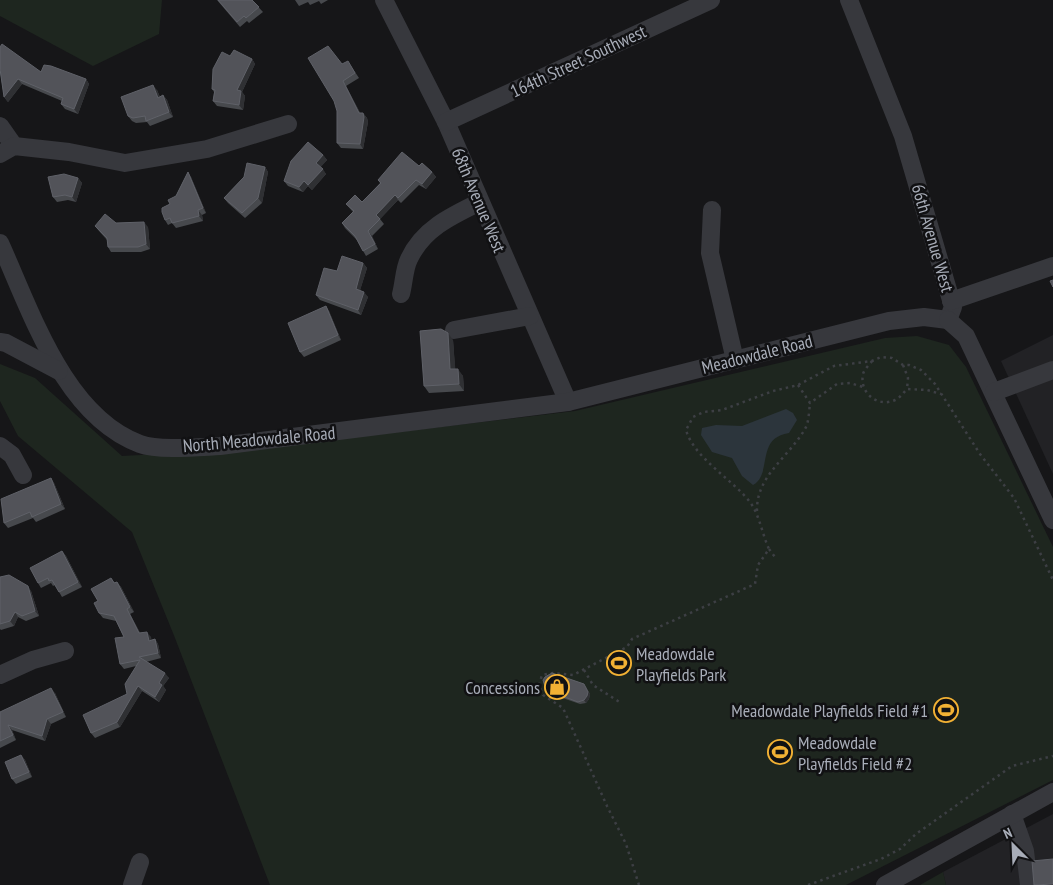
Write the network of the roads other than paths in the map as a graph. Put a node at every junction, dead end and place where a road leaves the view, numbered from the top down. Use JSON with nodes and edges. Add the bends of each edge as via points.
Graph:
{"nodes":[{"id":1,"x":384,"y":0,"type":"edge"},
{"id":2,"x":711,"y":0,"type":"edge"},
{"id":3,"x":849,"y":0,"type":"edge"},
{"id":4,"x":446,"y":122,"type":"junction"},
{"id":5,"x":288,"y":124,"type":"dead end"},
{"id":6,"x":0,"y":126,"type":"edge"},
{"id":7,"x":7,"y":150,"type":"edge"},
{"id":8,"x":480,"y":202,"type":"junction"},
{"id":9,"x":712,"y":210,"type":"dead end"},
{"id":10,"x":0,"y":243,"type":"edge"},
{"id":11,"x":1053,"y":266,"type":"edge"},
{"id":12,"x":402,"y":294,"type":"dead end"},
{"id":13,"x":951,"y":301,"type":"junction"},
{"id":14,"x":530,"y":316,"type":"junction"},
{"id":15,"x":948,"y":320,"type":"junction"},
{"id":16,"x":454,"y":330,"type":"dead end"},
{"id":17,"x":0,"y":342,"type":"edge"},
{"id":18,"x":735,"y":360,"type":"junction"},
{"id":19,"x":1053,"y":370,"type":"edge"},
{"id":20,"x":59,"y":371,"type":"junction"},
{"id":21,"x":994,"y":392,"type":"junction"},
{"id":22,"x":568,"y":402,"type":"junction"},
{"id":23,"x":0,"y":446,"type":"edge"},
{"id":24,"x":23,"y":475,"type":"dead end"},
{"id":25,"x":1053,"y":520,"type":"edge"},
{"id":26,"x":65,"y":651,"type":"dead end"},
{"id":27,"x":0,"y":675,"type":"edge"},
{"id":28,"x":1053,"y":792,"type":"edge"},
{"id":29,"x":1012,"y":814,"type":"junction"},
{"id":30,"x":140,"y":862,"type":"dead end"},
{"id":31,"x":132,"y":885,"type":"edge"},
{"id":32,"x":885,"y":885,"type":"edge"},
{"id":33,"x":1029,"y":885,"type":"edge"}],
"edges":[{"from":1,"to":4,"type":"street","name":"68th Avenue West"},
{"from":2,"to":4,"type":"street","name":"164th Street Southwest"},
{"from":3,"to":13,"type":"street","name":"66th Avenue West","via":[[903,136]]},
{"from":4,"to":8,"type":"street","name":"68th Avenue West"},
{"from":5,"to":7,"type":"street","via":[[207,149],[126,163],[69,152]]},
{"from":6,"to":7,"type":"street"},
{"from":8,"to":12,"type":"street","via":[[442,220],[423,237],[408,260]]},
{"from":8,"to":14,"type":"street","name":"68th Avenue West"},
{"from":9,"to":18,"type":"street","via":[[710,253]]},
{"from":10,"to":20,"type":"street","name":"North Meadowdale Road"},
{"from":11,"to":13,"type":"street"},
{"from":13,"to":15,"type":"street","name":"66th Avenue West","via":[[953,308]]},
{"from":14,"to":16,"type":"street"},
{"from":14,"to":22,"type":"street","name":"68th Avenue West"},
{"from":15,"to":18,"type":"street","name":"Meadowdale Road","via":[[924,317],[889,321]]},
{"from":15,"to":21,"type":"street","via":[[966,336]]},
{"from":17,"to":20,"type":"street","via":[[6,342]]},
{"from":18,"to":22,"type":"street","name":"Meadowdale Road"},
{"from":19,"to":21,"type":"street"},
{"from":20,"to":22,"type":"street","name":"North Meadowdale Road","via":[[88,410],[110,430],[141,445],[180,448],[220,446]]},
{"from":21,"to":25,"type":"street"},
{"from":23,"to":24,"type":"street","via":[[12,455]]},
{"from":26,"to":27,"type":"street","via":[[33,660]]},
{"from":28,"to":29,"type":"street"},
{"from":29,"to":32,"type":"street"},
{"from":29,"to":33,"type":"street","via":[[1025,851]]},
{"from":30,"to":31,"type":"street"}]}
